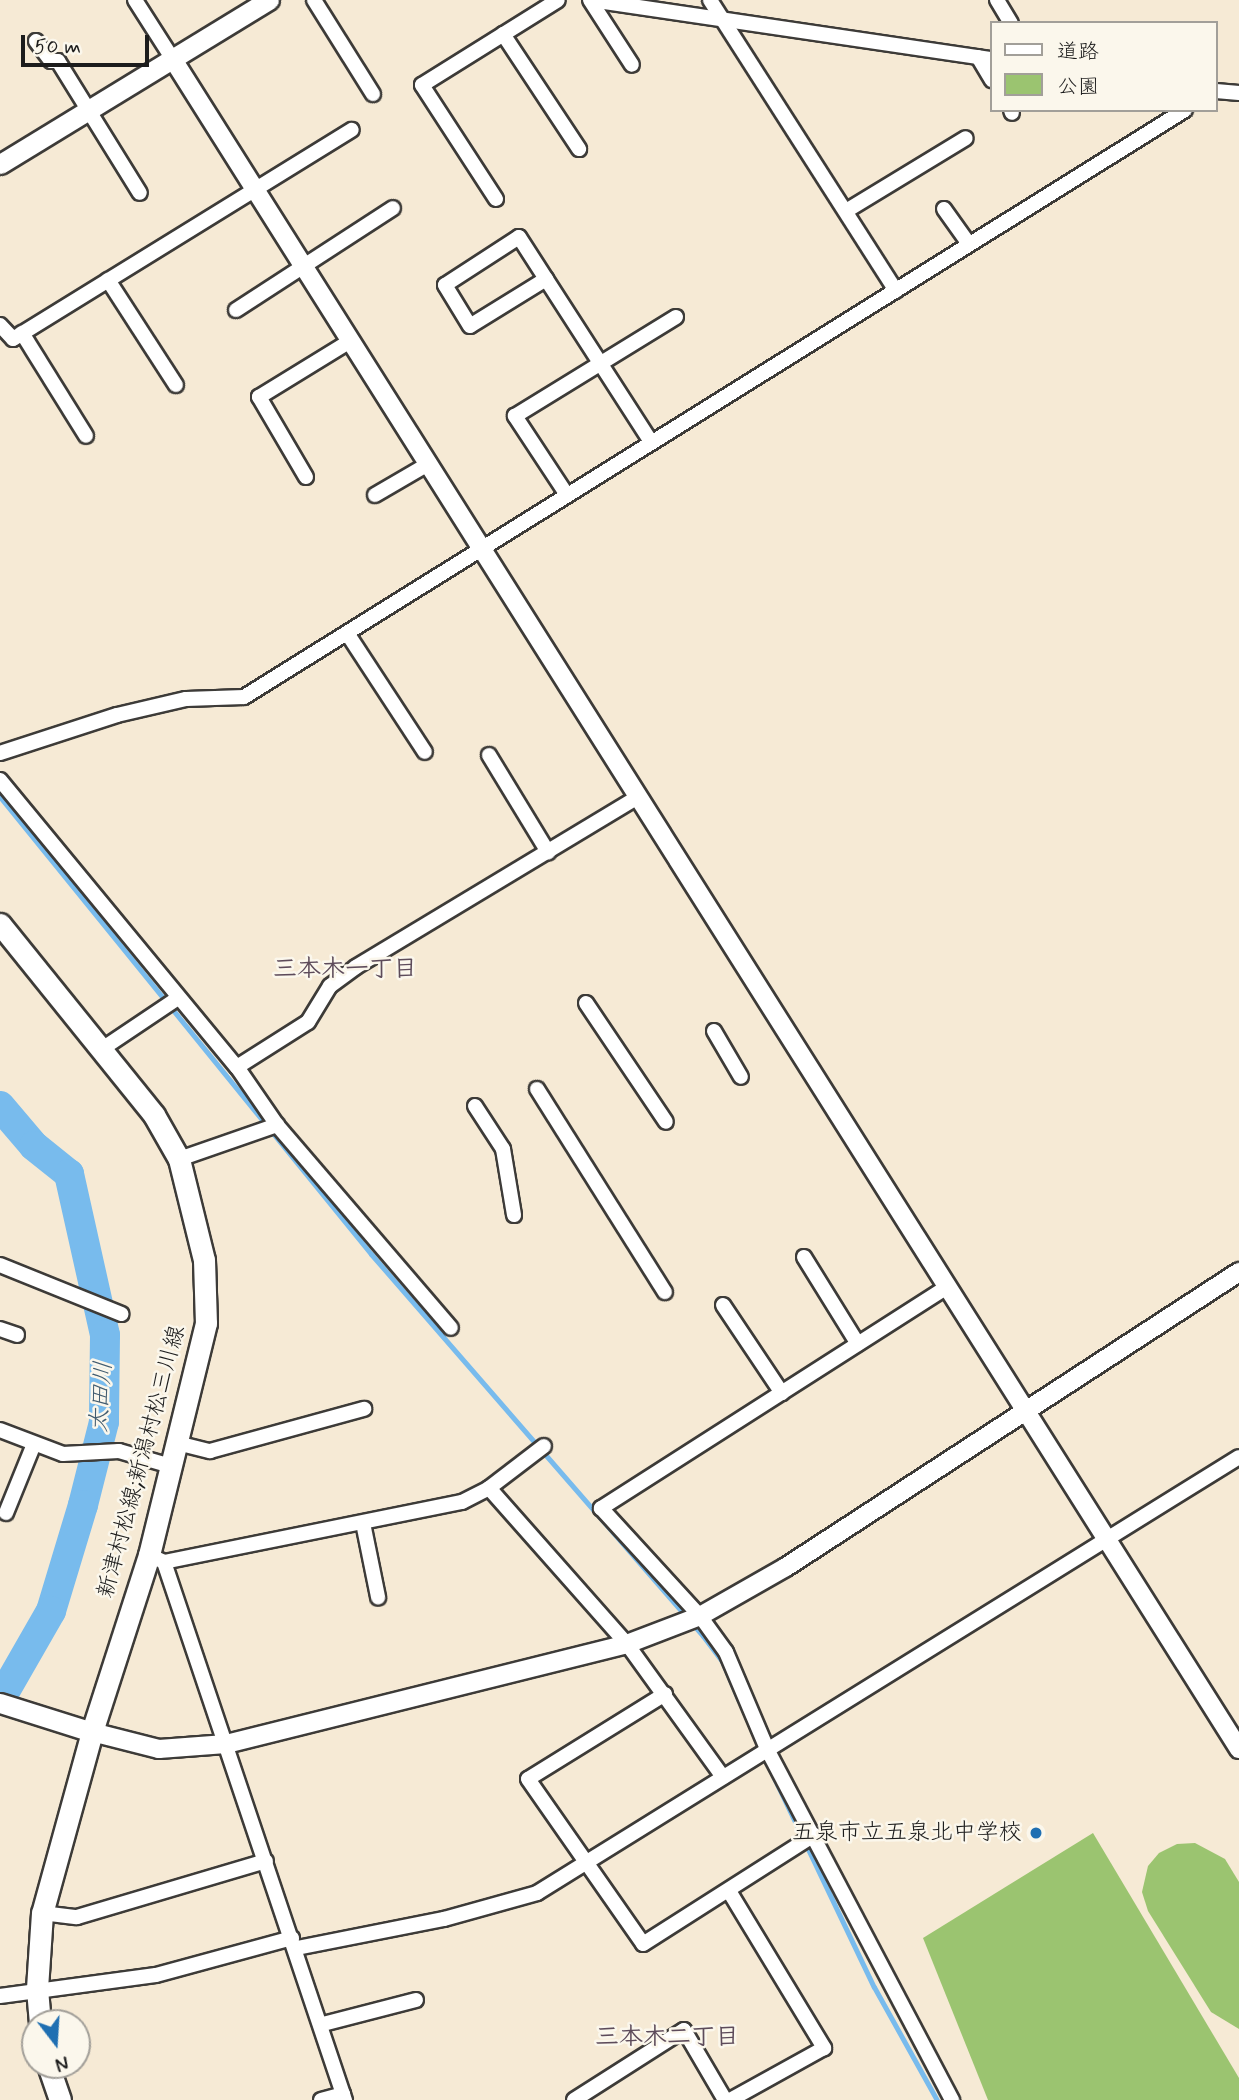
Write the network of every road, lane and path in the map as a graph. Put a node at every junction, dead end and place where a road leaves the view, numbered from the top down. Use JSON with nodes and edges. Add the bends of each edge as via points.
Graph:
{"nodes":[{"id":1,"x":135,"y":0,"type":"edge"},
{"id":2,"x":314,"y":0,"type":"edge"},
{"id":3,"x":558,"y":0,"type":"edge"},
{"id":4,"x":591,"y":0,"type":"edge"},
{"id":5,"x":710,"y":0,"type":"edge"},
{"id":6,"x":997,"y":0,"type":"edge"},
{"id":7,"x":259,"y":2,"type":"edge"},
{"id":8,"x":722,"y":19,"type":"junction"},
{"id":9,"x":1010,"y":21,"type":"edge"},
{"id":10,"x":503,"y":34,"type":"junction"},
{"id":11,"x":36,"y":41,"type":"dead end"},
{"id":12,"x":985,"y":58,"type":"edge"},
{"id":13,"x":174,"y":61,"type":"junction"},
{"id":14,"x":632,"y":65,"type":"dead end"},
{"id":15,"x":1218,"y":90,"type":"edge"},
{"id":16,"x":1239,"y":93,"type":"edge"},
{"id":17,"x":373,"y":94,"type":"dead end"},
{"id":18,"x":88,"y":111,"type":"junction"},
{"id":19,"x":1182,"y":112,"type":"edge"},
{"id":20,"x":352,"y":130,"type":"dead end"},
{"id":21,"x":965,"y":138,"type":"dead end"},
{"id":22,"x":579,"y":149,"type":"dead end"},
{"id":23,"x":0,"y":164,"type":"edge"},
{"id":24,"x":254,"y":189,"type":"junction"},
{"id":25,"x":140,"y":193,"type":"dead end"},
{"id":26,"x":496,"y":199,"type":"dead end"},
{"id":27,"x":393,"y":208,"type":"dead end"},
{"id":28,"x":944,"y":209,"type":"dead end"},
{"id":29,"x":846,"y":211,"type":"junction"},
{"id":30,"x":969,"y":244,"type":"junction"},
{"id":31,"x":303,"y":265,"type":"junction"},
{"id":32,"x":546,"y":279,"type":"junction"},
{"id":33,"x":108,"y":280,"type":"junction"},
{"id":34,"x":896,"y":291,"type":"junction"},
{"id":35,"x":236,"y":310,"type":"dead end"},
{"id":36,"x":676,"y":317,"type":"dead end"},
{"id":37,"x":0,"y":325,"type":"edge"},
{"id":38,"x":22,"y":333,"type":"junction"},
{"id":39,"x":350,"y":341,"type":"junction"},
{"id":40,"x":600,"y":364,"type":"junction"},
{"id":41,"x":176,"y":385,"type":"dead end"},
{"id":42,"x":86,"y":436,"type":"dead end"},
{"id":43,"x":651,"y":442,"type":"junction"},
{"id":44,"x":428,"y":464,"type":"junction"},
{"id":45,"x":306,"y":477,"type":"dead end"},
{"id":46,"x":375,"y":495,"type":"dead end"},
{"id":47,"x":567,"y":495,"type":"junction"},
{"id":48,"x":481,"y":548,"type":"junction"},
{"id":49,"x":347,"y":633,"type":"junction"},
{"id":50,"x":425,"y":752,"type":"dead end"},
{"id":51,"x":0,"y":753,"type":"edge"},
{"id":52,"x":489,"y":755,"type":"dead end"},
{"id":53,"x":0,"y":780,"type":"edge"},
{"id":54,"x":638,"y":797,"type":"junction"},
{"id":55,"x":548,"y":852,"type":"junction"},
{"id":56,"x":0,"y":924,"type":"edge"},
{"id":57,"x":178,"y":998,"type":"junction"},
{"id":58,"x":586,"y":1003,"type":"dead end"},
{"id":59,"x":714,"y":1031,"type":"dead end"},
{"id":60,"x":102,"y":1049,"type":"junction"},
{"id":61,"x":237,"y":1067,"type":"junction"},
{"id":62,"x":741,"y":1077,"type":"dead end"},
{"id":63,"x":537,"y":1089,"type":"dead end"},
{"id":64,"x":475,"y":1106,"type":"dead end"},
{"id":65,"x":666,"y":1122,"type":"dead end"},
{"id":66,"x":277,"y":1125,"type":"junction"},
{"id":67,"x":178,"y":1159,"type":"junction"},
{"id":68,"x":514,"y":1215,"type":"dead end"},
{"id":69,"x":804,"y":1257,"type":"dead end"},
{"id":70,"x":0,"y":1265,"type":"edge"},
{"id":71,"x":1239,"y":1272,"type":"edge"},
{"id":72,"x":947,"y":1287,"type":"junction"},
{"id":73,"x":665,"y":1292,"type":"dead end"},
{"id":74,"x":723,"y":1305,"type":"dead end"},
{"id":75,"x":121,"y":1314,"type":"dead end"},
{"id":76,"x":451,"y":1328,"type":"dead end"},
{"id":77,"x":0,"y":1329,"type":"edge"},
{"id":78,"x":17,"y":1335,"type":"dead end"},
{"id":79,"x":858,"y":1344,"type":"junction"},
{"id":80,"x":782,"y":1393,"type":"junction"},
{"id":81,"x":364,"y":1409,"type":"dead end"},
{"id":82,"x":1025,"y":1410,"type":"junction"},
{"id":83,"x":0,"y":1430,"type":"edge"},
{"id":84,"x":177,"y":1443,"type":"junction"},
{"id":85,"x":34,"y":1444,"type":"junction"},
{"id":86,"x":544,"y":1446,"type":"dead end"},
{"id":87,"x":1239,"y":1457,"type":"edge"},
{"id":88,"x":171,"y":1466,"type":"junction"},
{"id":89,"x":489,"y":1488,"type":"junction"},
{"id":90,"x":6,"y":1513,"type":"dead end"},
{"id":91,"x":363,"y":1523,"type":"junction"},
{"id":92,"x":1108,"y":1538,"type":"junction"},
{"id":93,"x":157,"y":1559,"type":"junction"},
{"id":94,"x":378,"y":1597,"type":"dead end"},
{"id":95,"x":700,"y":1616,"type":"junction"},
{"id":96,"x":627,"y":1644,"type":"junction"},
{"id":97,"x":665,"y":1694,"type":"junction"},
{"id":98,"x":0,"y":1703,"type":"edge"},
{"id":99,"x":92,"y":1732,"type":"junction"},
{"id":100,"x":226,"y":1744,"type":"junction"},
{"id":101,"x":1239,"y":1749,"type":"edge"},
{"id":102,"x":768,"y":1751,"type":"junction"},
{"id":103,"x":723,"y":1777,"type":"junction"},
{"id":104,"x":814,"y":1835,"type":"junction"},
{"id":105,"x":266,"y":1861,"type":"junction"},
{"id":106,"x":588,"y":1863,"type":"junction"},
{"id":107,"x":729,"y":1891,"type":"junction"},
{"id":108,"x":41,"y":1913,"type":"junction"},
{"id":109,"x":295,"y":1943,"type":"junction"},
{"id":110,"x":37,"y":1989,"type":"junction"},
{"id":111,"x":0,"y":1996,"type":"edge"},
{"id":112,"x":416,"y":2000,"type":"dead end"},
{"id":113,"x":39,"y":2009,"type":"edge"},
{"id":114,"x":323,"y":2024,"type":"junction"},
{"id":115,"x":53,"y":2079,"type":"edge"},
{"id":116,"x":344,"y":2097,"type":"edge"},
{"id":117,"x":60,"y":2100,"type":"edge"},
{"id":118,"x":321,"y":2100,"type":"edge"},
{"id":119,"x":574,"y":2100,"type":"edge"},
{"id":120,"x":727,"y":2100,"type":"edge"},
{"id":121,"x":951,"y":2100,"type":"edge"}],
"edges":[{"from":1,"to":13,"type":"street"},
{"from":2,"to":17,"type":"street"},
{"from":3,"to":10,"type":"street"},
{"from":4,"to":8,"type":"street"},
{"from":4,"to":14,"type":"street"},
{"from":5,"to":8,"type":"street"},
{"from":6,"to":9,"type":"street"},
{"from":7,"to":13,"type":"main road"},
{"from":8,"to":12,"type":"street"},
{"from":8,"to":29,"type":"street"},
{"from":10,"to":22,"type":"street"},
{"from":10,"to":26,"type":"street","via":[[422,85]]},
{"from":11,"to":18,"type":"street","via":[[51,61],[58,61]]},
{"from":13,"to":18,"type":"main road"},
{"from":13,"to":24,"type":"street"},
{"from":15,"to":16,"type":"street"},
{"from":18,"to":23,"type":"main road"},
{"from":18,"to":25,"type":"street"},
{"from":19,"to":30,"type":"street"},
{"from":20,"to":24,"type":"street"},
{"from":21,"to":29,"type":"street"},
{"from":24,"to":31,"type":"street"},
{"from":24,"to":33,"type":"street"},
{"from":27,"to":31,"type":"street"},
{"from":28,"to":30,"type":"street"},
{"from":29,"to":34,"type":"street"},
{"from":30,"to":34,"type":"street"},
{"from":31,"to":35,"type":"street"},
{"from":31,"to":39,"type":"street"},
{"from":32,"to":32,"type":"street","via":[[519,237],[445,285],[470,326]]},
{"from":32,"to":40,"type":"street"},
{"from":33,"to":38,"type":"street"},
{"from":33,"to":41,"type":"street"},
{"from":34,"to":43,"type":"street"},
{"from":36,"to":40,"type":"street"},
{"from":37,"to":38,"type":"street","via":[[13,339]]},
{"from":38,"to":42,"type":"street"},
{"from":39,"to":44,"type":"street"},
{"from":39,"to":45,"type":"street","via":[[259,397]]},
{"from":40,"to":43,"type":"street"},
{"from":40,"to":47,"type":"street","via":[[515,416]]},
{"from":43,"to":47,"type":"street"},
{"from":44,"to":46,"type":"street"},
{"from":44,"to":48,"type":"street"},
{"from":47,"to":48,"type":"street"},
{"from":48,"to":49,"type":"street"},
{"from":48,"to":54,"type":"street"},
{"from":49,"to":50,"type":"street"},
{"from":49,"to":51,"type":"street","via":[[244,697],[186,699],[117,715]]},
{"from":52,"to":55,"type":"street"},
{"from":53,"to":57,"type":"street"},
{"from":54,"to":55,"type":"street"},
{"from":54,"to":72,"type":"street"},
{"from":55,"to":61,"type":"street","via":[[330,986],[308,1023]]},
{"from":56,"to":60,"type":"main road","name":"新津村松線;新潟村松三川線"},
{"from":57,"to":60,"type":"street"},
{"from":57,"to":61,"type":"street"},
{"from":58,"to":65,"type":"street"},
{"from":59,"to":62,"type":"street"},
{"from":60,"to":67,"type":"main road","name":"新津村松線;新潟村松三川線","via":[[155,1115]]},
{"from":61,"to":66,"type":"street"},
{"from":63,"to":73,"type":"street"},
{"from":64,"to":68,"type":"street","via":[[503,1149]]},
{"from":66,"to":67,"type":"street"},
{"from":66,"to":76,"type":"street"},
{"from":67,"to":84,"type":"main road","name":"新津村松線;新潟村松三川線","via":[[204,1260],[206,1324]]},
{"from":69,"to":79,"type":"street"},
{"from":70,"to":75,"type":"street"},
{"from":71,"to":82,"type":"street"},
{"from":72,"to":79,"type":"street"},
{"from":72,"to":82,"type":"street"},
{"from":74,"to":80,"type":"street"},
{"from":77,"to":78,"type":"street"},
{"from":79,"to":80,"type":"street"},
{"from":80,"to":95,"type":"street","via":[[601,1508]]},
{"from":81,"to":84,"type":"street","via":[[210,1451]]},
{"from":82,"to":92,"type":"street"},
{"from":82,"to":95,"type":"street","via":[[786,1567]]},
{"from":83,"to":85,"type":"street"},
{"from":84,"to":88,"type":"main road","name":"新津村松線;新潟村松三川線"},
{"from":85,"to":88,"type":"street","via":[[63,1454],[119,1451]]},
{"from":85,"to":90,"type":"street"},
{"from":86,"to":89,"type":"street"},
{"from":87,"to":92,"type":"street"},
{"from":88,"to":93,"type":"main road","name":"新津村松線;新潟村松三川線"},
{"from":89,"to":91,"type":"street","via":[[462,1502]]},
{"from":89,"to":96,"type":"street"},
{"from":91,"to":93,"type":"street"},
{"from":91,"to":94,"type":"street"},
{"from":92,"to":101,"type":"street"},
{"from":92,"to":102,"type":"street"},
{"from":93,"to":99,"type":"main road","name":"新津村松線;新潟村松三川線"},
{"from":93,"to":100,"type":"street"},
{"from":95,"to":96,"type":"street"},
{"from":95,"to":102,"type":"street","via":[[726,1652]]},
{"from":96,"to":97,"type":"street"},
{"from":96,"to":100,"type":"street"},
{"from":97,"to":103,"type":"street"},
{"from":97,"to":106,"type":"street","via":[[528,1779]]},
{"from":98,"to":99,"type":"main road"},
{"from":99,"to":100,"type":"street","via":[[159,1749]]},
{"from":99,"to":108,"type":"main road","name":"新津村松線;新潟村松三川線"},
{"from":100,"to":105,"type":"street"},
{"from":102,"to":103,"type":"street"},
{"from":102,"to":104,"type":"street"},
{"from":103,"to":106,"type":"street"},
{"from":104,"to":107,"type":"street"},
{"from":104,"to":121,"type":"street"},
{"from":105,"to":108,"type":"street","via":[[77,1917]]},
{"from":105,"to":109,"type":"street"},
{"from":106,"to":107,"type":"street","via":[[643,1944]]},
{"from":106,"to":109,"type":"street","via":[[537,1893],[444,1919]]},
{"from":107,"to":120,"type":"street","via":[[824,2048]]},
{"from":108,"to":110,"type":"main road","name":"新津村松線;新潟村松三川線"},
{"from":109,"to":110,"type":"street","via":[[156,1975]]},
{"from":109,"to":114,"type":"street"},
{"from":110,"to":111,"type":"street"},
{"from":110,"to":113,"type":"main road","name":"新津村松線;新潟村松三川線"},
{"from":112,"to":114,"type":"street"},
{"from":114,"to":116,"type":"street"},
{"from":115,"to":117,"type":"main road"},
{"from":116,"to":118,"type":"street"},
{"from":119,"to":120,"type":"street","via":[[684,2030]]}]}
